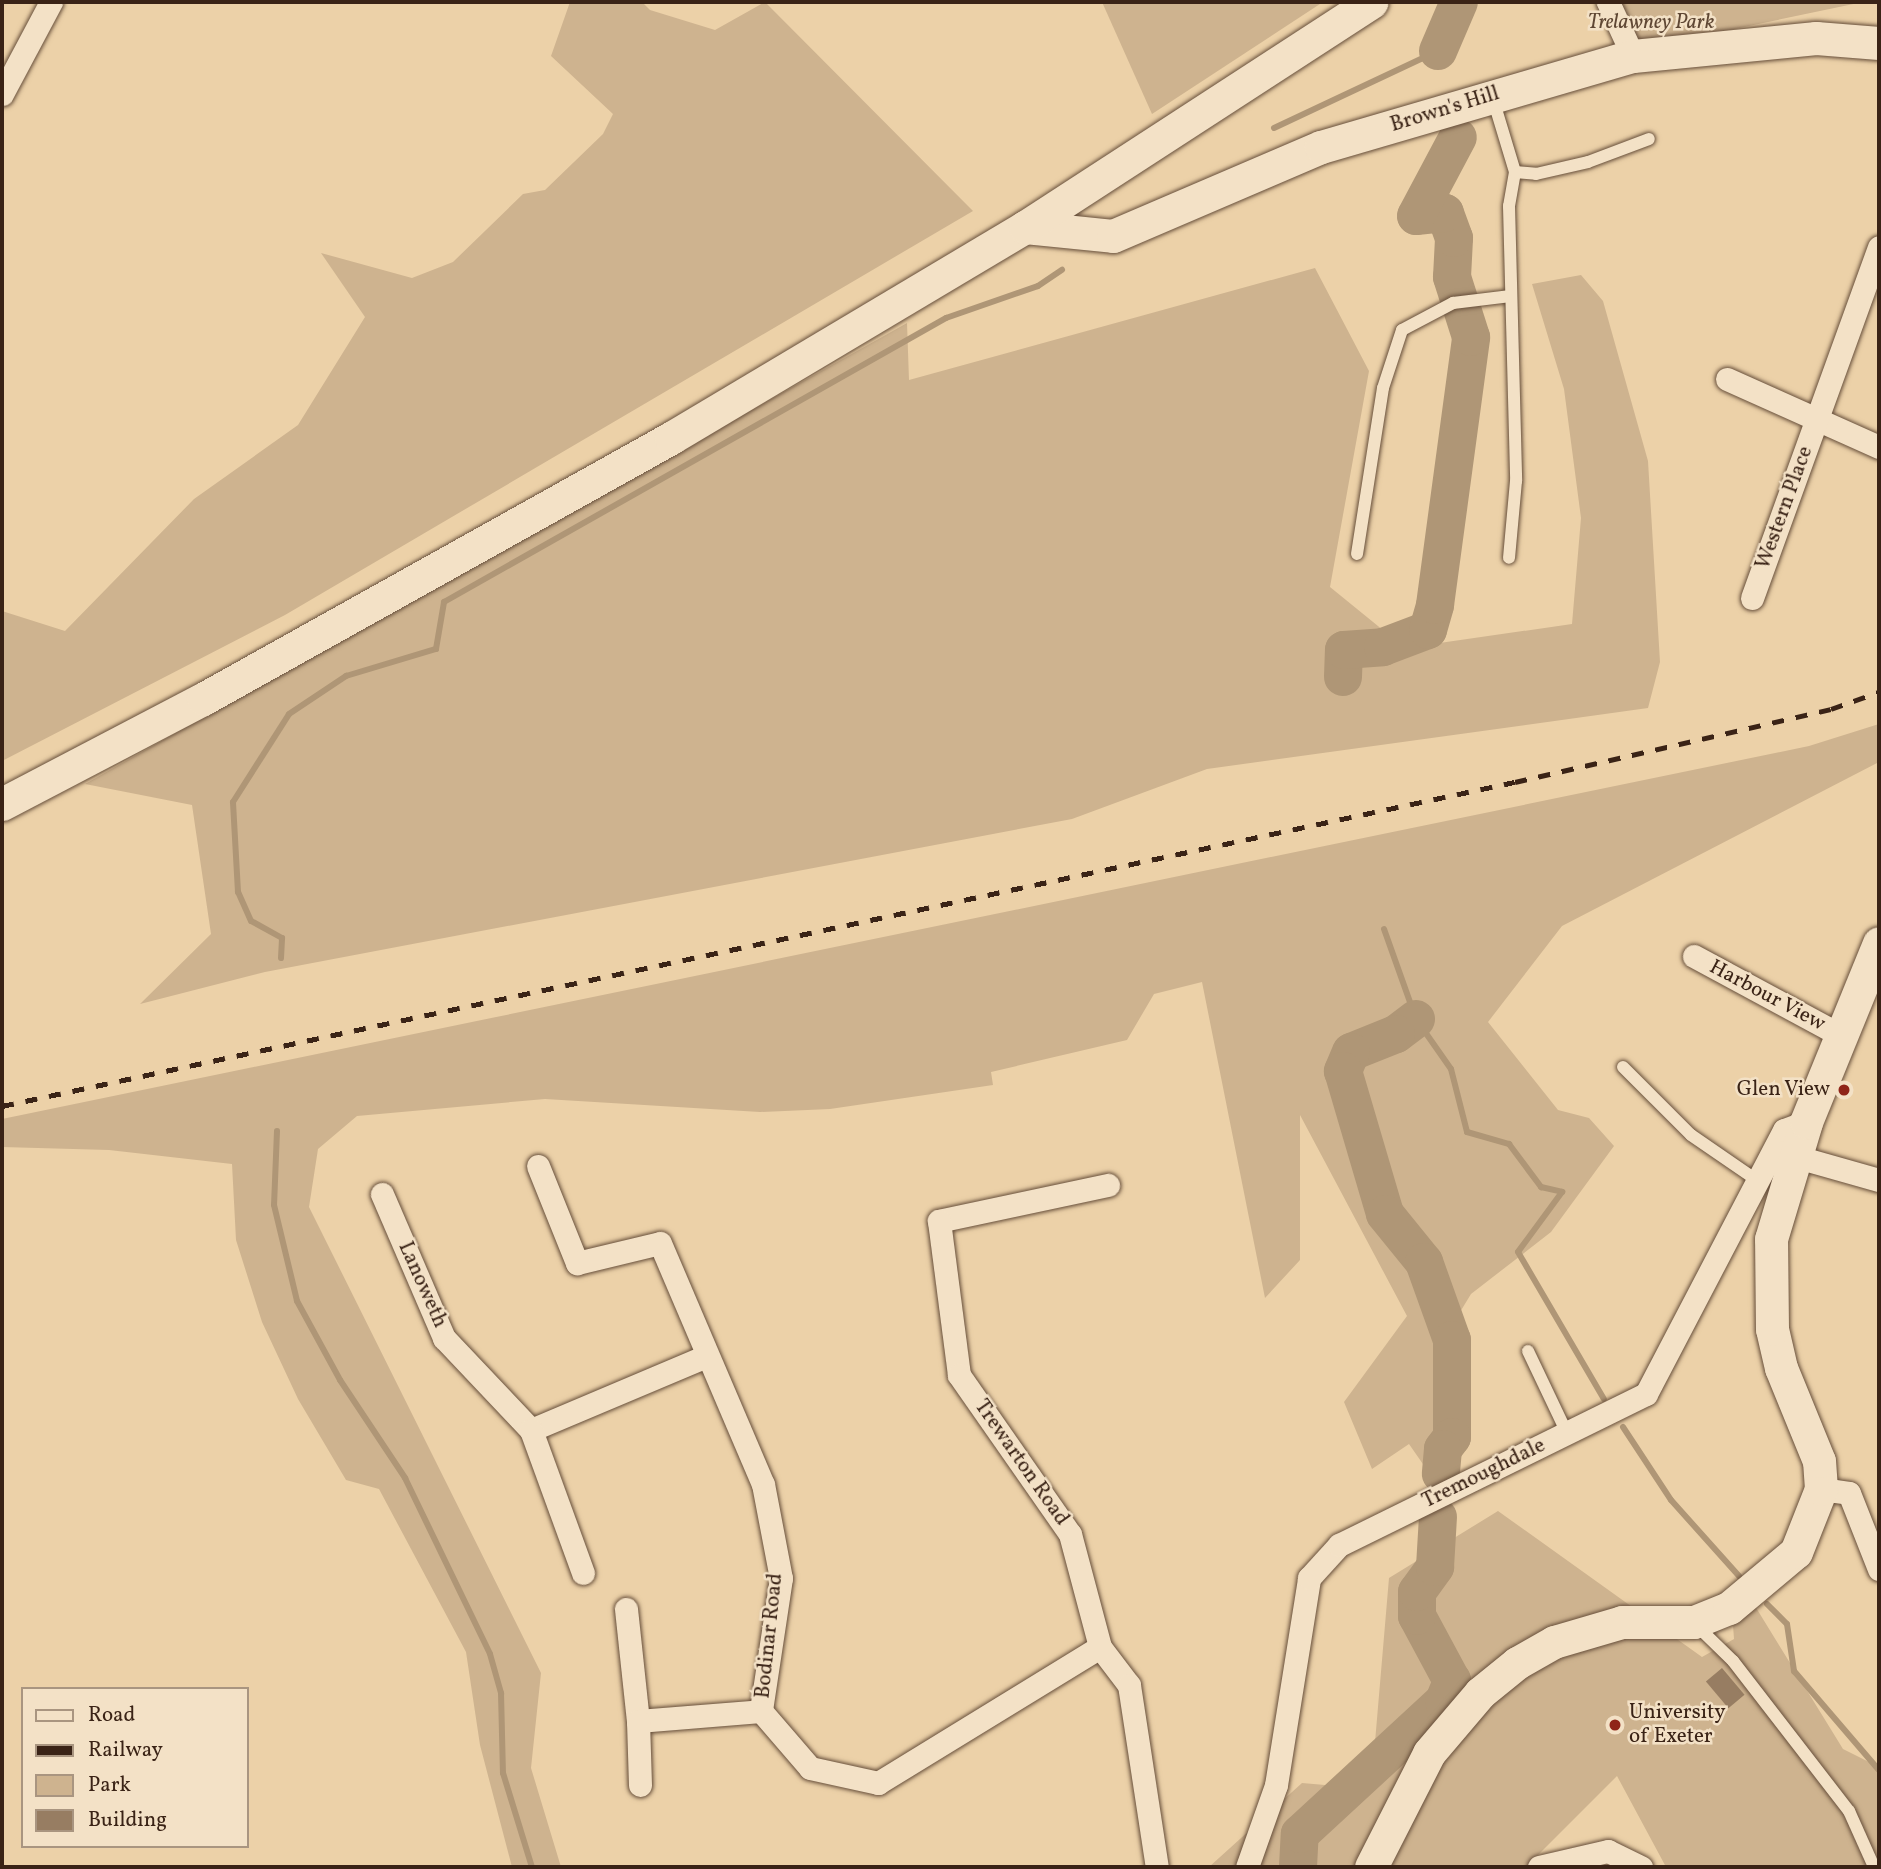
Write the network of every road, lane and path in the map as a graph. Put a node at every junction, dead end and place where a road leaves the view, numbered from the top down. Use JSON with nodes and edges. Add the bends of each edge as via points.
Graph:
{"nodes":[{"id":1,"x":51,"y":2,"type":"edge"},
{"id":2,"x":1371,"y":2,"type":"edge"},
{"id":3,"x":1608,"y":2,"type":"edge"},
{"id":4,"x":1879,"y":44,"type":"edge"},
{"id":5,"x":1633,"y":56,"type":"junction"},
{"id":6,"x":2,"y":94,"type":"edge"},
{"id":7,"x":1492,"y":95,"type":"junction"},
{"id":8,"x":1648,"y":139,"type":"dead end"},
{"id":9,"x":1515,"y":172,"type":"junction"},
{"id":10,"x":1025,"y":228,"type":"junction"},
{"id":11,"x":1879,"y":247,"type":"edge"},
{"id":12,"x":1511,"y":296,"type":"junction"},
{"id":13,"x":1727,"y":379,"type":"dead end"},
{"id":14,"x":1817,"y":418,"type":"junction"},
{"id":15,"x":1879,"y":447,"type":"edge"},
{"id":16,"x":1357,"y":554,"type":"dead end"},
{"id":17,"x":1509,"y":558,"type":"dead end"},
{"id":18,"x":1752,"y":598,"type":"dead end"},
{"id":19,"x":2,"y":804,"type":"edge"},
{"id":20,"x":1879,"y":943,"type":"edge"},
{"id":21,"x":1694,"y":956,"type":"dead end"},
{"id":22,"x":1840,"y":1035,"type":"junction"},
{"id":23,"x":1623,"y":1067,"type":"dead end"},
{"id":24,"x":1806,"y":1122,"type":"junction"},
{"id":25,"x":1794,"y":1156,"type":"junction"},
{"id":26,"x":538,"y":1166,"type":"dead end"},
{"id":27,"x":1879,"y":1180,"type":"edge"},
{"id":28,"x":1758,"y":1181,"type":"junction"},
{"id":29,"x":1108,"y":1185,"type":"dead end"},
{"id":30,"x":382,"y":1194,"type":"dead end"},
{"id":31,"x":1528,"y":1351,"type":"dead end"},
{"id":32,"x":706,"y":1356,"type":"junction"},
{"id":33,"x":531,"y":1430,"type":"junction"},
{"id":34,"x":1567,"y":1433,"type":"junction"},
{"id":35,"x":1821,"y":1489,"type":"junction"},
{"id":36,"x":1879,"y":1569,"type":"edge"},
{"id":37,"x":583,"y":1573,"type":"dead end"},
{"id":38,"x":626,"y":1609,"type":"dead end"},
{"id":39,"x":1694,"y":1622,"type":"junction"},
{"id":40,"x":1100,"y":1647,"type":"junction"},
{"id":41,"x":761,"y":1712,"type":"junction"},
{"id":42,"x":638,"y":1721,"type":"junction"},
{"id":43,"x":640,"y":1785,"type":"dead end"},
{"id":44,"x":1157,"y":1867,"type":"edge"},
{"id":45,"x":1247,"y":1867,"type":"edge"},
{"id":46,"x":1371,"y":1867,"type":"edge"},
{"id":47,"x":1539,"y":1867,"type":"edge"},
{"id":48,"x":1641,"y":1867,"type":"edge"},
{"id":49,"x":1874,"y":1867,"type":"edge"}],
"edges":[{"from":1,"to":6,"type":"street"},
{"from":2,"to":10,"type":"street"},
{"from":3,"to":5,"type":"street"},
{"from":4,"to":5,"type":"street","name":"Brown's Hill","via":[[1816,38]]},
{"from":5,"to":7,"type":"street","name":"Brown's Hill"},
{"from":7,"to":9,"type":"lane"},
{"from":7,"to":10,"type":"street","name":"Brown's Hill","via":[[1321,147],[1113,236]]},
{"from":8,"to":9,"type":"lane","via":[[1588,162],[1536,174]]},
{"from":9,"to":12,"type":"lane","via":[[1509,206]]},
{"from":10,"to":19,"type":"street","via":[[671,438],[203,699]]},
{"from":11,"to":14,"type":"street","name":"Western Place"},
{"from":12,"to":16,"type":"lane","via":[[1453,303],[1402,330],[1390,357]]},
{"from":12,"to":17,"type":"lane","via":[[1516,481]]},
{"from":13,"to":14,"type":"street","name":"Western Place"},
{"from":14,"to":15,"type":"street","name":"Western Place"},
{"from":14,"to":18,"type":"street","name":"Western Place"},
{"from":20,"to":22,"type":"street"},
{"from":21,"to":22,"type":"street","name":"Harbour View"},
{"from":22,"to":24,"type":"street"},
{"from":23,"to":28,"type":"lane","via":[[1691,1135]]},
{"from":24,"to":25,"type":"street"},
{"from":24,"to":28,"type":"street","name":"Tremoughdale","via":[[1784,1130]]},
{"from":25,"to":27,"type":"street"},
{"from":25,"to":35,"type":"street","via":[[1771,1239],[1772,1329],[1781,1368],[1819,1461]]},
{"from":26,"to":32,"type":"street","name":"Bodinar Road","via":[[576,1263],[660,1243]]},
{"from":28,"to":34,"type":"street","name":"Tremoughdale","via":[[1646,1394]]},
{"from":29,"to":40,"type":"street","name":"Trewarton Road","via":[[939,1221],[960,1375],[1070,1534]]},
{"from":30,"to":33,"type":"street","name":"Lanoweth","via":[[444,1338]]},
{"from":31,"to":34,"type":"lane"},
{"from":32,"to":33,"type":"street"},
{"from":32,"to":41,"type":"street","name":"Bodinar Road","via":[[763,1484],[780,1578]]},
{"from":33,"to":37,"type":"street","name":"Lanoweth"},
{"from":34,"to":45,"type":"street","name":"Tremoughdale","via":[[1339,1545],[1310,1578],[1276,1786]]},
{"from":35,"to":36,"type":"street","via":[[1849,1493]]},
{"from":35,"to":39,"type":"street","via":[[1814,1518],[1796,1552],[1728,1608]]},
{"from":38,"to":42,"type":"street"},
{"from":39,"to":46,"type":"street","via":[[1622,1622],[1554,1642],[1517,1663],[1480,1693],[1429,1753]]},
{"from":39,"to":49,"type":"lane","via":[[1732,1661],[1849,1811]]},
{"from":40,"to":41,"type":"street","name":"Bodinar Road","via":[[877,1783],[810,1768]]},
{"from":40,"to":44,"type":"street","name":"Trewarton Road","via":[[1129,1685]]},
{"from":41,"to":42,"type":"street"},
{"from":42,"to":43,"type":"street"},
{"from":47,"to":48,"type":"street","via":[[1608,1851]]}]}
